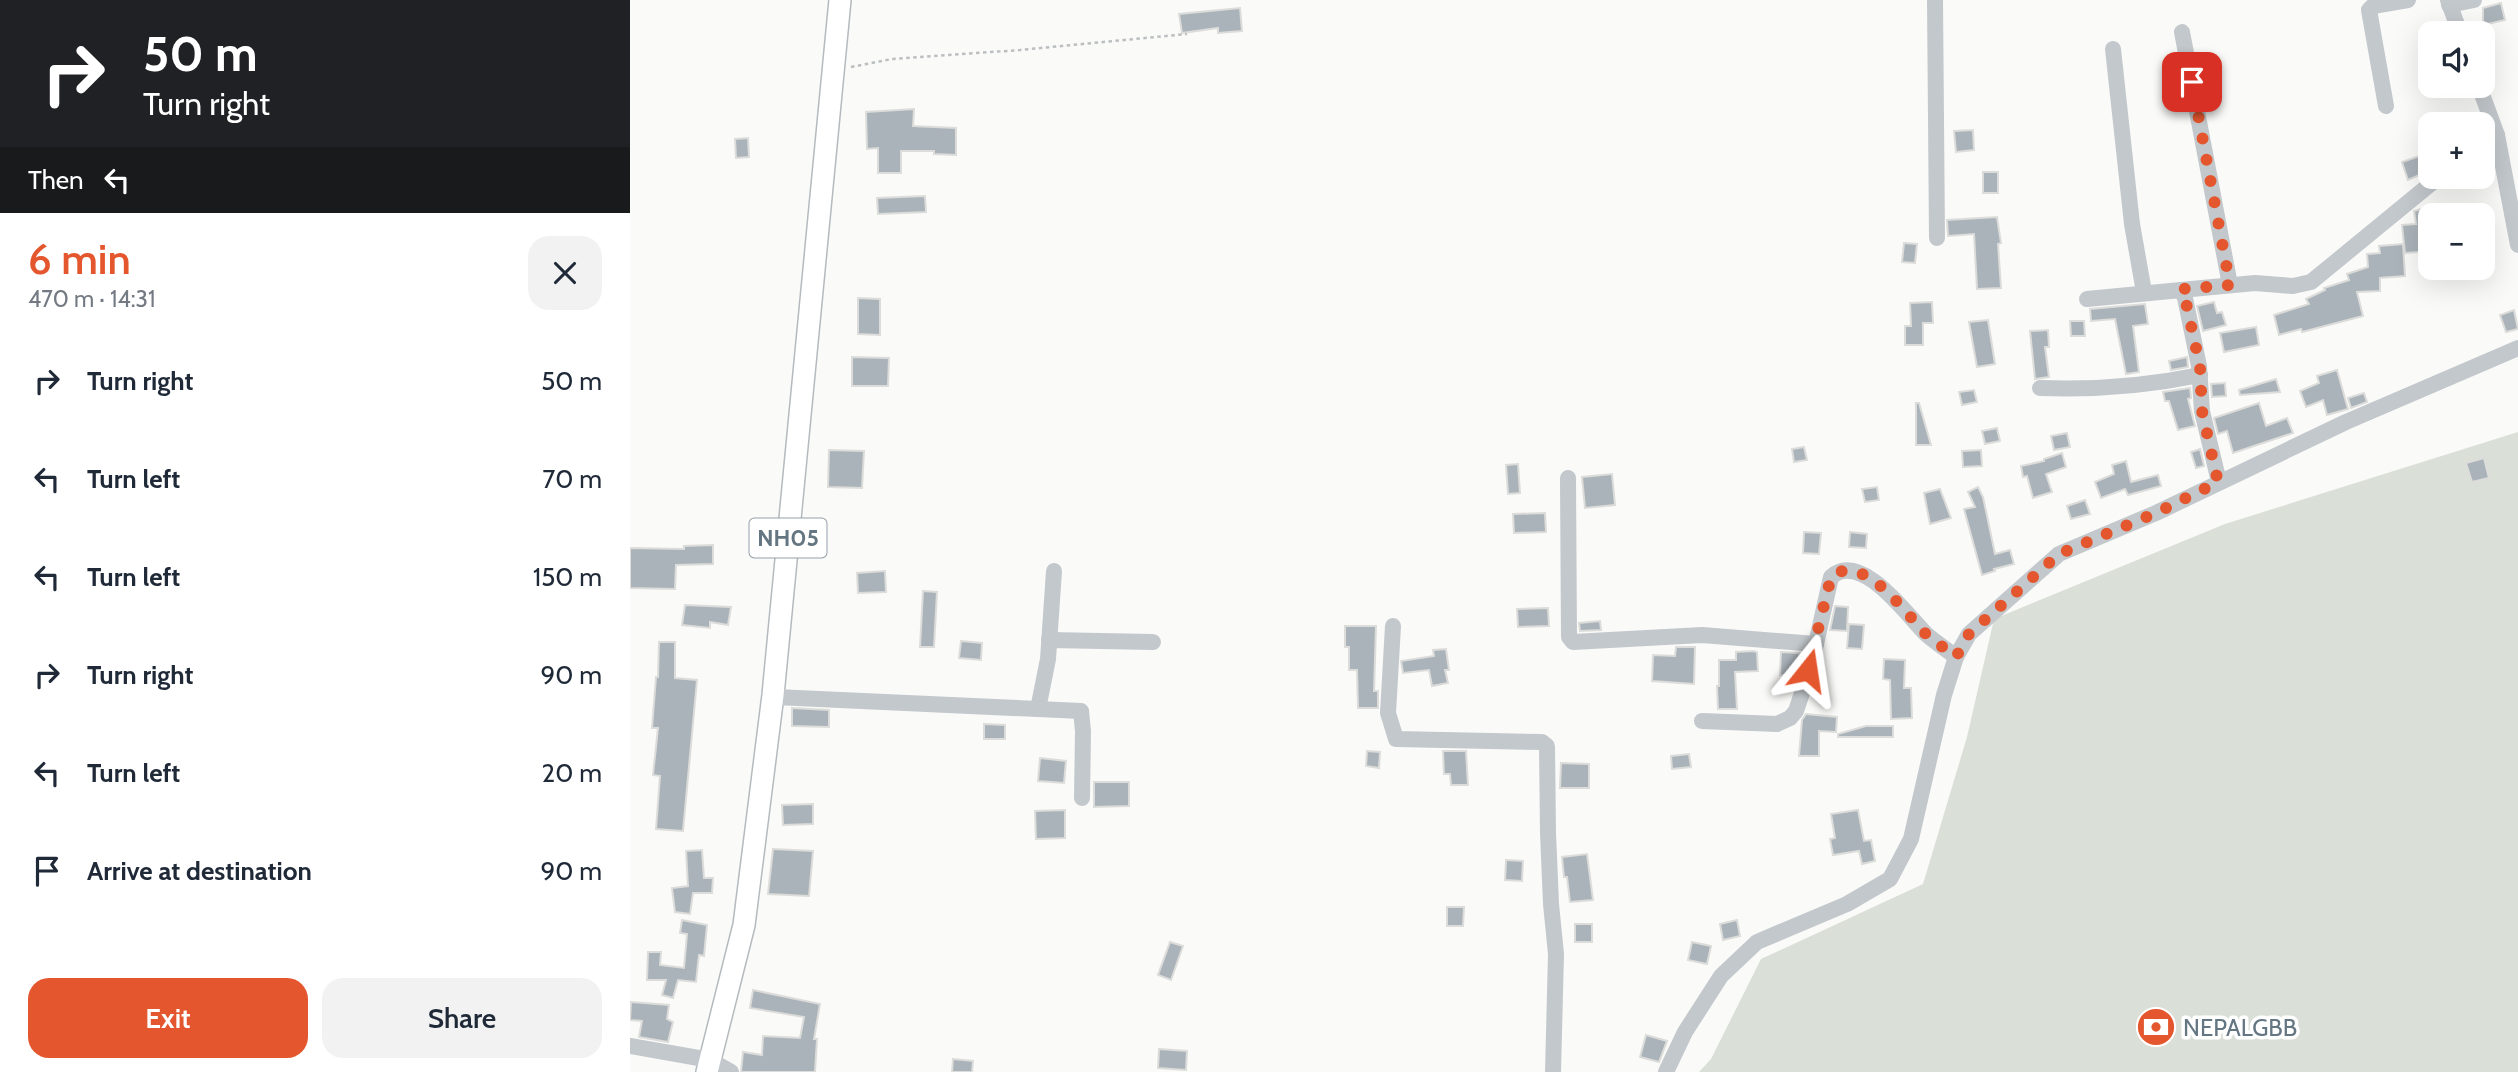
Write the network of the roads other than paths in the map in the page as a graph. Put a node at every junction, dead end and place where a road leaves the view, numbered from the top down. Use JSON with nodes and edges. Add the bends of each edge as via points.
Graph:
{"nodes":[{"id":1,"x":840,"y":0,"type":"edge"},
{"id":2,"x":1935,"y":0,"type":"edge"},
{"id":3,"x":2408,"y":0,"type":"edge"},
{"id":4,"x":2474,"y":0,"type":"edge"},
{"id":5,"x":2449,"y":3,"type":"edge"},
{"id":6,"x":2456,"y":21,"type":"edge"},
{"id":7,"x":2182,"y":32,"type":"dead end"},
{"id":8,"x":2113,"y":49,"type":"dead end"},
{"id":9,"x":2483,"y":98,"type":"edge"},
{"id":10,"x":2386,"y":106,"type":"dead end"},
{"id":11,"x":2497,"y":135,"type":"joint"},
{"id":12,"x":2511,"y":174,"type":"edge"},
{"id":13,"x":2424,"y":189,"type":"edge"},
{"id":14,"x":1937,"y":238,"type":"dead end"},
{"id":15,"x":2518,"y":245,"type":"edge"},
{"id":16,"x":2230,"y":285,"type":"junction"},
{"id":17,"x":2181,"y":289,"type":"junction"},
{"id":18,"x":2144,"y":292,"type":"junction"},
{"id":19,"x":2087,"y":299,"type":"dead end"},
{"id":20,"x":2518,"y":348,"type":"edge"},
{"id":21,"x":2200,"y":375,"type":"junction"},
{"id":22,"x":2040,"y":388,"type":"dead end"},
{"id":23,"x":1568,"y":478,"type":"dead end"},
{"id":24,"x":2218,"y":482,"type":"junction"},
{"id":25,"x":1054,"y":571,"type":"dead end"},
{"id":26,"x":1393,"y":626,"type":"dead end"},
{"id":27,"x":1049,"y":640,"type":"junction"},
{"id":28,"x":1153,"y":642,"type":"dead end"},
{"id":29,"x":1816,"y":644,"type":"junction"},
{"id":30,"x":1956,"y":657,"type":"junction"},
{"id":31,"x":773,"y":695,"type":"junction"},
{"id":32,"x":1038,"y":709,"type":"junction"},
{"id":33,"x":1702,"y":721,"type":"dead end"},
{"id":34,"x":1082,"y":798,"type":"dead end"},
{"id":35,"x":630,"y":1046,"type":"edge"},
{"id":36,"x":708,"y":1066,"type":"edge"},
{"id":37,"x":731,"y":1072,"type":"edge"},
{"id":38,"x":1553,"y":1072,"type":"edge"},
{"id":39,"x":1666,"y":1072,"type":"edge"}],
"edges":[{"from":1,"to":31,"type":"main road","number":"NH05"},
{"from":2,"to":14,"type":"street"},
{"from":3,"to":10,"type":"street","via":[[2369,10]]},
{"from":4,"to":5,"type":"street"},
{"from":5,"to":6,"type":"street"},
{"from":7,"to":16,"type":"street"},
{"from":8,"to":18,"type":"street"},
{"from":9,"to":11,"type":"street"},
{"from":11,"to":12,"type":"street"},
{"from":12,"to":15,"type":"street"},
{"from":13,"to":16,"type":"street","via":[[2311,282]]},
{"from":16,"to":17,"type":"street"},
{"from":17,"to":18,"type":"street"},
{"from":17,"to":21,"type":"street"},
{"from":18,"to":19,"type":"street"},
{"from":20,"to":24,"type":"street"},
{"from":21,"to":22,"type":"street","via":[[2161,383]]},
{"from":21,"to":24,"type":"street","via":[[2202,411]]},
{"from":23,"to":29,"type":"street","via":[[1569,637],[1573,642],[1702,635]]},
{"from":24,"to":30,"type":"street","via":[[2059,554],[1969,634]]},
{"from":25,"to":27,"type":"street"},
{"from":26,"to":38,"type":"street","via":[[1388,713],[1396,739],[1542,742],[1548,746],[1549,880],[1556,954]]},
{"from":27,"to":28,"type":"street"},
{"from":27,"to":32,"type":"street"},
{"from":29,"to":30,"type":"street","via":[[1831,577],[1855,571],[1885,589],[1928,636]]},
{"from":29,"to":33,"type":"street","via":[[1790,718],[1777,724]]},
{"from":30,"to":39,"type":"street","via":[[1911,839],[1890,879],[1847,904],[1757,942],[1721,976]]},
{"from":31,"to":32,"type":"street"},
{"from":31,"to":36,"type":"main road","number":"NH05","via":[[744,925]]},
{"from":32,"to":34,"type":"street","via":[[1081,711]]},
{"from":35,"to":36,"type":"street"},
{"from":36,"to":37,"type":"street"}]}
